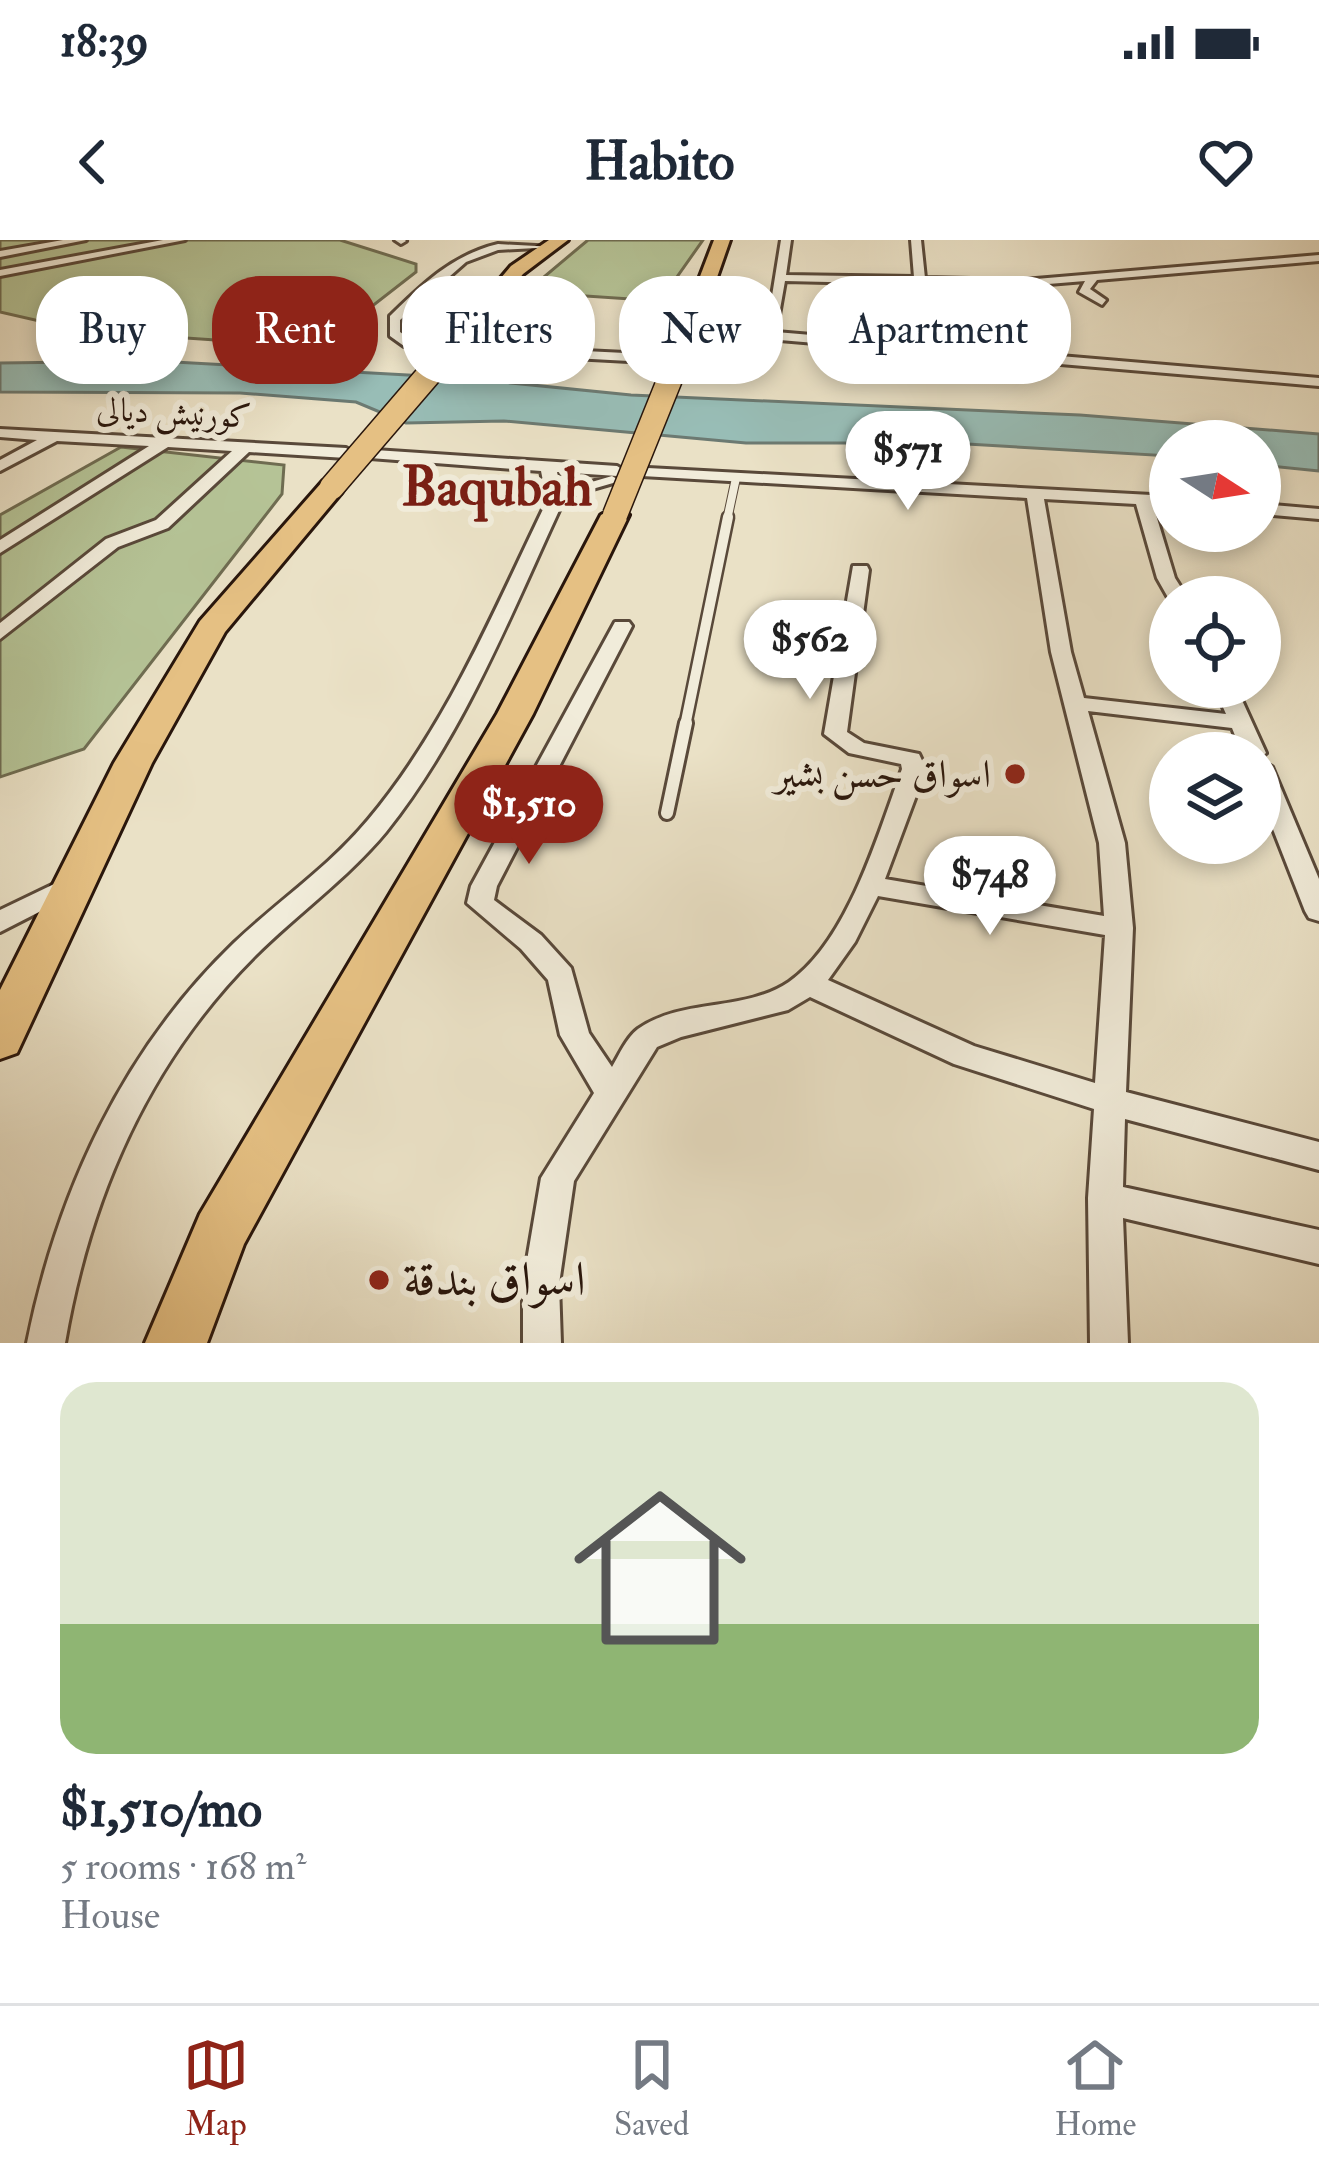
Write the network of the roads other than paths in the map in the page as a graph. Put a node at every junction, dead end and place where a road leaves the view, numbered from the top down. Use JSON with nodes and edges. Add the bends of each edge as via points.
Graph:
{"nodes":[{"id":1,"x":81,"y":240,"type":"edge"},
{"id":2,"x":180,"y":240,"type":"edge"},
{"id":3,"x":494,"y":240,"type":"edge"},
{"id":4,"x":722,"y":240,"type":"edge"},
{"id":5,"x":786,"y":240,"type":"edge"},
{"id":6,"x":916,"y":240,"type":"edge"},
{"id":7,"x":510,"y":243,"type":"junction"},
{"id":8,"x":555,"y":243,"type":"edge"},
{"id":9,"x":0,"y":254,"type":"edge"},
{"id":10,"x":1299,"y":254,"type":"junction"},
{"id":11,"x":431,"y":255,"type":"dead end"},
{"id":12,"x":1319,"y":258,"type":"edge"},
{"id":13,"x":1079,"y":266,"type":"junction"},
{"id":14,"x":448,"y":270,"type":"junction"},
{"id":15,"x":0,"y":273,"type":"edge"},
{"id":16,"x":781,"y":273,"type":"junction"},
{"id":17,"x":442,"y":276,"type":"edge"},
{"id":18,"x":512,"y":276,"type":"edge"},
{"id":19,"x":709,"y":276,"type":"edge"},
{"id":20,"x":780,"y":276,"type":"edge"},
{"id":21,"x":863,"y":276,"type":"edge"},
{"id":22,"x":918,"y":276,"type":"edge"},
{"id":23,"x":945,"y":276,"type":"edge"},
{"id":24,"x":1071,"y":277,"type":"edge"},
{"id":25,"x":1094,"y":277,"type":"junction"},
{"id":26,"x":1102,"y":302,"type":"dead end"},
{"id":27,"x":402,"y":316,"type":"edge"},
{"id":28,"x":783,"y":330,"type":"edge"},
{"id":29,"x":402,"y":340,"type":"edge"},
{"id":30,"x":1071,"y":351,"type":"edge"},
{"id":31,"x":1319,"y":372,"type":"edge"},
{"id":32,"x":1319,"y":382,"type":"edge"},
{"id":33,"x":421,"y":384,"type":"edge"},
{"id":34,"x":667,"y":384,"type":"edge"},
{"id":35,"x":0,"y":433,"type":"edge"},
{"id":36,"x":55,"y":436,"type":"junction"},
{"id":37,"x":164,"y":443,"type":"junction"},
{"id":38,"x":247,"y":446,"type":"junction"},
{"id":39,"x":346,"y":453,"type":"dead end"},
{"id":40,"x":374,"y":455,"type":"dead end"},
{"id":41,"x":0,"y":466,"type":"edge"},
{"id":42,"x":548,"y":468,"type":"junction"},
{"id":43,"x":647,"y":475,"type":"dead end"},
{"id":44,"x":736,"y":478,"type":"junction"},
{"id":45,"x":615,"y":489,"type":"junction"},
{"id":46,"x":1036,"y":494,"type":"junction"},
{"id":47,"x":1143,"y":500,"type":"junction"},
{"id":48,"x":1149,"y":500,"type":"edge"},
{"id":49,"x":555,"y":501,"type":"junction"},
{"id":50,"x":1281,"y":511,"type":"edge"},
{"id":51,"x":1319,"y":514,"type":"edge"},
{"id":52,"x":0,"y":548,"type":"edge"},
{"id":53,"x":860,"y":570,"type":"dead end"},
{"id":54,"x":1165,"y":576,"type":"edge"},
{"id":55,"x":622,"y":626,"type":"dead end"},
{"id":56,"x":0,"y":633,"type":"edge"},
{"id":57,"x":1076,"y":703,"type":"junction"},
{"id":58,"x":1235,"y":708,"type":"edge"},
{"id":59,"x":1242,"y":723,"type":"junction"},
{"id":60,"x":1246,"y":732,"type":"edge"},
{"id":61,"x":667,"y":813,"type":"dead end"},
{"id":62,"x":1281,"y":818,"type":"edge"},
{"id":63,"x":77,"y":882,"type":"junction"},
{"id":64,"x":871,"y":886,"type":"junction"},
{"id":65,"x":1319,"y":911,"type":"edge"},
{"id":66,"x":0,"y":922,"type":"edge"},
{"id":67,"x":1119,"y":928,"type":"junction"},
{"id":68,"x":810,"y":984,"type":"junction"},
{"id":69,"x":0,"y":1039,"type":"edge"},
{"id":70,"x":611,"y":1093,"type":"junction"},
{"id":71,"x":1112,"y":1102,"type":"junction"},
{"id":72,"x":1319,"y":1156,"type":"edge"},
{"id":73,"x":1105,"y":1198,"type":"junction"},
{"id":74,"x":1319,"y":1247,"type":"edge"},
{"id":75,"x":46,"y":1343,"type":"edge"},
{"id":76,"x":176,"y":1343,"type":"edge"},
{"id":77,"x":542,"y":1343,"type":"edge"},
{"id":78,"x":1108,"y":1343,"type":"edge"}],
"edges":[{"from":1,"to":9,"type":"street"},
{"from":2,"to":15,"type":"street"},
{"from":3,"to":7,"type":"street"},
{"from":4,"to":19,"type":"main road"},
{"from":5,"to":16,"type":"street"},
{"from":6,"to":22,"type":"street"},
{"from":7,"to":8,"type":"street"},
{"from":7,"to":14,"type":"street","via":[[474,249]]},
{"from":8,"to":18,"type":"main road"},
{"from":10,"to":12,"type":"street"},
{"from":10,"to":13,"type":"street"},
{"from":10,"to":25,"type":"street"},
{"from":11,"to":14,"type":"street"},
{"from":13,"to":23,"type":"street"},
{"from":13,"to":25,"type":"street"},
{"from":14,"to":17,"type":"street"},
{"from":16,"to":20,"type":"street"},
{"from":16,"to":21,"type":"street"},
{"from":24,"to":25,"type":"street"},
{"from":25,"to":26,"type":"street","via":[[1083,290]]},
{"from":27,"to":29,"type":"street","via":[[392,326]]},
{"from":28,"to":32,"type":"street"},
{"from":30,"to":31,"type":"street"},
{"from":33,"to":63,"type":"main road","bridge":true,"via":[[211,628]]},
{"from":34,"to":45,"type":"main road","bridge":true},
{"from":35,"to":36,"type":"street","name":"كورنيش ديالى"},
{"from":36,"to":37,"type":"street","name":"كورنيش ديالى"},
{"from":36,"to":41,"type":"street"},
{"from":37,"to":38,"type":"street","name":"كورنيش ديالى"},
{"from":37,"to":52,"type":"street"},
{"from":38,"to":39,"type":"street","name":"كورنيش ديالى"},
{"from":38,"to":56,"type":"street","via":[[162,524],[112,543]]},
{"from":40,"to":42,"type":"street"},
{"from":42,"to":45,"type":"street"},
{"from":42,"to":49,"type":"street"},
{"from":43,"to":44,"type":"street"},
{"from":44,"to":46,"type":"street"},
{"from":44,"to":61,"type":"lane"},
{"from":45,"to":49,"type":"street","via":[[577,488]]},
{"from":45,"to":76,"type":"main road","via":[[515,714],[220,1233]]},
{"from":46,"to":47,"type":"street"},
{"from":46,"to":57,"type":"street"},
{"from":47,"to":48,"type":"street"},
{"from":47,"to":54,"type":"street"},
{"from":49,"to":75,"type":"street","via":[[421,768],[352,853],[190,1006],[151,1067],[89,1185],[53,1290]]},
{"from":50,"to":51,"type":"street"},
{"from":53,"to":64,"type":"street","via":[[835,734],[857,748],[911,759],[914,770]]},
{"from":55,"to":70,"type":"street","via":[[480,903],[561,976],[575,1035]]},
{"from":57,"to":59,"type":"street"},
{"from":57,"to":67,"type":"street","via":[[1112,842]]},
{"from":58,"to":59,"type":"street"},
{"from":59,"to":60,"type":"street"},
{"from":62,"to":65,"type":"street"},
{"from":63,"to":66,"type":"street"},
{"from":63,"to":69,"type":"main road"},
{"from":64,"to":67,"type":"street"},
{"from":64,"to":68,"type":"street"},
{"from":67,"to":71,"type":"street"},
{"from":68,"to":70,"type":"street","via":[[783,1000],[646,1039]]},
{"from":68,"to":71,"type":"street","via":[[965,1055]]},
{"from":70,"to":77,"type":"street","via":[[558,1178],[541,1284]]},
{"from":71,"to":72,"type":"street"},
{"from":71,"to":73,"type":"street"},
{"from":73,"to":74,"type":"street"},
{"from":73,"to":78,"type":"street"}]}
